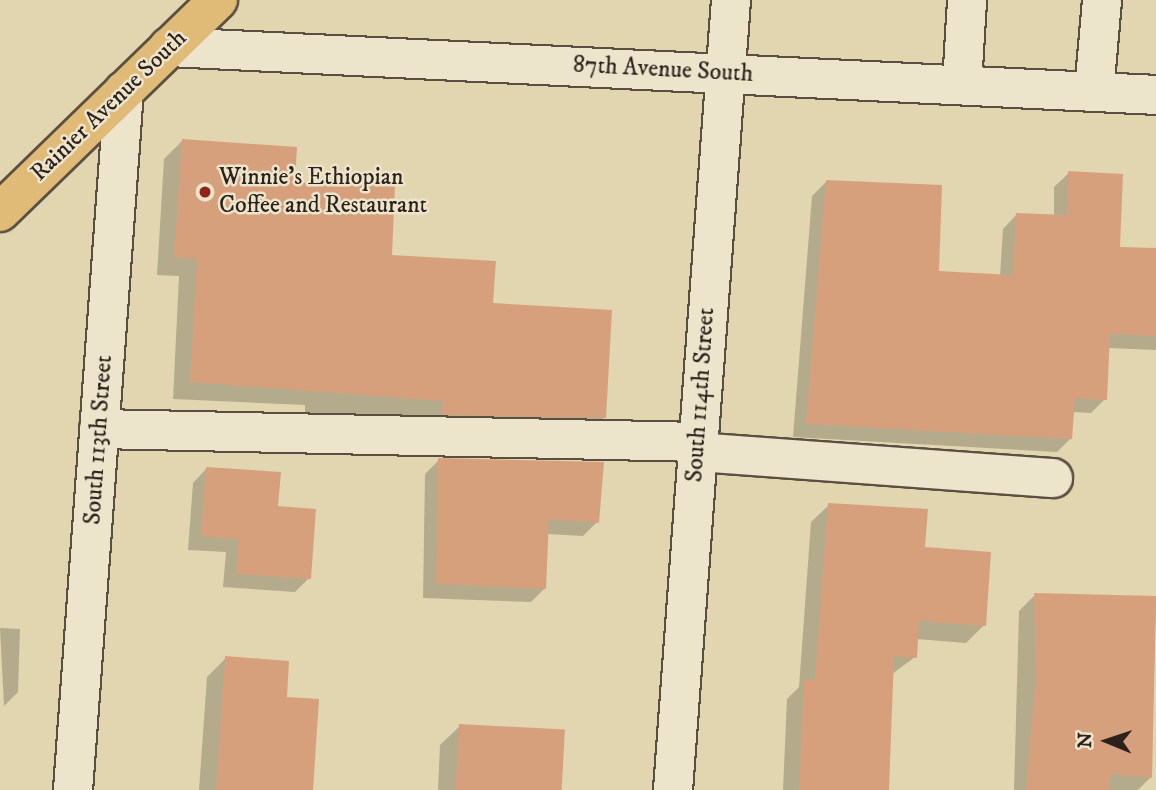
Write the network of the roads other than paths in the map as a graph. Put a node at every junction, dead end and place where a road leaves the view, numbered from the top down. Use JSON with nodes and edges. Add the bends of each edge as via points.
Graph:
{"nodes":[{"id":1,"x":218,"y":0,"type":"edge"},
{"id":2,"x":731,"y":0,"type":"edge"},
{"id":3,"x":967,"y":0,"type":"edge"},
{"id":4,"x":1102,"y":0,"type":"edge"},
{"id":5,"x":169,"y":47,"type":"junction"},
{"id":6,"x":724,"y":74,"type":"junction"},
{"id":7,"x":962,"y":85,"type":"junction"},
{"id":8,"x":124,"y":91,"type":"junction"},
{"id":9,"x":1094,"y":92,"type":"junction"},
{"id":10,"x":1156,"y":95,"type":"edge"},
{"id":11,"x":0,"y":212,"type":"edge"},
{"id":12,"x":99,"y":429,"type":"junction"},
{"id":13,"x":697,"y":447,"type":"junction"},
{"id":14,"x":1053,"y":478,"type":"dead end"},
{"id":15,"x":73,"y":790,"type":"edge"},
{"id":16,"x":673,"y":790,"type":"edge"}],
"edges":[{"from":1,"to":5,"type":"main road","name":"Rainier Avenue South"},
{"from":2,"to":6,"type":"street","name":"South 114th Street"},
{"from":3,"to":7,"type":"street"},
{"from":4,"to":9,"type":"street"},
{"from":5,"to":6,"type":"street","name":"87th Avenue South"},
{"from":5,"to":8,"type":"main road","name":"Rainier Avenue South"},
{"from":6,"to":7,"type":"street","name":"87th Avenue South"},
{"from":6,"to":13,"type":"street","name":"South 114th Street"},
{"from":7,"to":9,"type":"street","name":"87th Avenue South"},
{"from":8,"to":11,"type":"main road","name":"Rainier Avenue South"},
{"from":8,"to":12,"type":"street","name":"South 113th Street"},
{"from":9,"to":10,"type":"street","name":"87th Avenue South"},
{"from":12,"to":13,"type":"street"},
{"from":12,"to":15,"type":"street","name":"South 113th Street"},
{"from":13,"to":14,"type":"street"},
{"from":13,"to":16,"type":"street","name":"South 114th Street"}]}
